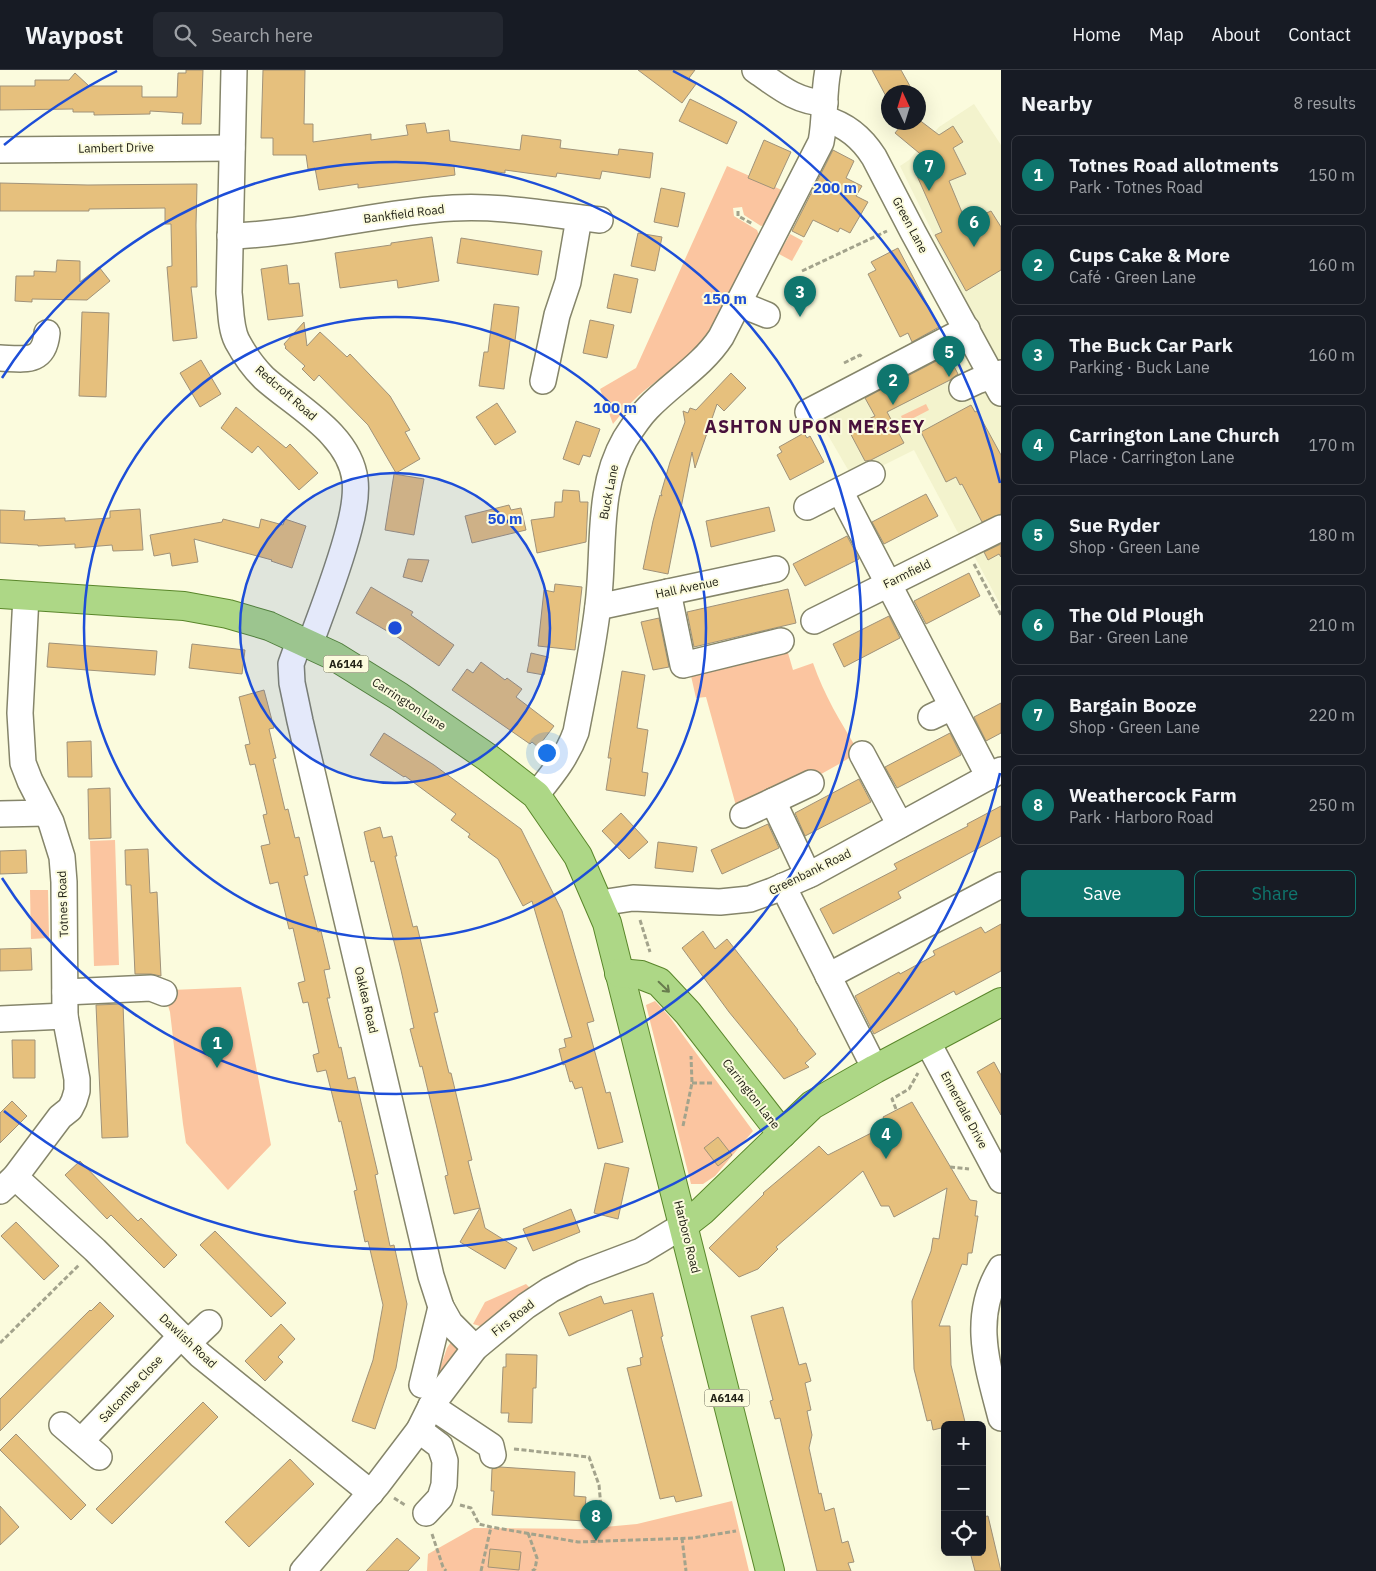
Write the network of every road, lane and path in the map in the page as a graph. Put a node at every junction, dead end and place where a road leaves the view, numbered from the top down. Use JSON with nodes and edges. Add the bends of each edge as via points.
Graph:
{"nodes":[{"id":1,"x":234,"y":70,"type":"edge"},
{"id":2,"x":755,"y":70,"type":"edge"},
{"id":3,"x":828,"y":70,"type":"edge"},
{"id":4,"x":825,"y":111,"type":"junction"},
{"id":5,"x":232,"y":148,"type":"junction"},
{"id":6,"x":0,"y":150,"type":"edge"},
{"id":7,"x":894,"y":227,"type":"dead end"},
{"id":8,"x":230,"y":236,"type":"junction"},
{"id":9,"x":802,"y":271,"type":"dead end"},
{"id":10,"x":737,"y":303,"type":"junction"},
{"id":11,"x":767,"y":315,"type":"dead end"},
{"id":12,"x":967,"y":329,"type":"junction"},
{"id":13,"x":46,"y":333,"type":"dead end"},
{"id":14,"x":0,"y":358,"type":"edge"},
{"id":15,"x":543,"y":381,"type":"dead end"},
{"id":16,"x":998,"y":381,"type":"edge"},
{"id":17,"x":962,"y":388,"type":"dead end"},
{"id":18,"x":808,"y":412,"type":"dead end"},
{"id":19,"x":872,"y":474,"type":"dead end"},
{"id":20,"x":840,"y":491,"type":"junction"},
{"id":21,"x":807,"y":507,"type":"dead end"},
{"id":22,"x":1001,"y":528,"type":"edge"},
{"id":23,"x":964,"y":546,"type":"junction"},
{"id":24,"x":776,"y":569,"type":"dead end"},
{"id":25,"x":888,"y":584,"type":"junction"},
{"id":26,"x":668,"y":592,"type":"junction"},
{"id":27,"x":13,"y":595,"type":"edge"},
{"id":28,"x":598,"y":607,"type":"junction"},
{"id":29,"x":1001,"y":615,"type":"edge"},
{"id":30,"x":814,"y":621,"type":"dead end"},
{"id":31,"x":781,"y":641,"type":"dead end"},
{"id":32,"x":305,"y":642,"type":"junction"},
{"id":33,"x":862,"y":754,"type":"dead end"},
{"id":34,"x":995,"y":774,"type":"edge"},
{"id":35,"x":810,"y":783,"type":"dead end"},
{"id":36,"x":536,"y":795,"type":"junction"},
{"id":37,"x":774,"y":801,"type":"junction"},
{"id":38,"x":46,"y":813,"type":"junction"},
{"id":39,"x":0,"y":814,"type":"edge"},
{"id":40,"x":743,"y":815,"type":"dead end"},
{"id":41,"x":900,"y":825,"type":"junction"},
{"id":42,"x":808,"y":875,"type":"junction"},
{"id":43,"x":1001,"y":885,"type":"edge"},
{"id":44,"x":783,"y":886,"type":"junction"},
{"id":45,"x":633,"y":898,"type":"junction"},
{"id":46,"x":600,"y":903,"type":"junction"},
{"id":47,"x":619,"y":973,"type":"junction"},
{"id":48,"x":828,"y":976,"type":"junction"},
{"id":49,"x":659,"y":982,"type":"junction"},
{"id":50,"x":164,"y":993,"type":"dead end"},
{"id":51,"x":1001,"y":1002,"type":"edge"},
{"id":52,"x":65,"y":1004,"type":"junction"},
{"id":53,"x":0,"y":1019,"type":"edge"},
{"id":54,"x":927,"y":1041,"type":"junction"},
{"id":55,"x":690,"y":1053,"type":"dead end"},
{"id":56,"x":875,"y":1068,"type":"junction"},
{"id":57,"x":782,"y":1134,"type":"junction"},
{"id":58,"x":664,"y":1145,"type":"junction"},
{"id":59,"x":950,"y":1167,"type":"dead end"},
{"id":60,"x":970,"y":1169,"type":"dead end"},
{"id":61,"x":1001,"y":1180,"type":"edge"},
{"id":62,"x":8,"y":1184,"type":"edge"},
{"id":63,"x":684,"y":1226,"type":"junction"},
{"id":64,"x":95,"y":1250,"type":"junction"},
{"id":65,"x":1001,"y":1268,"type":"edge"},
{"id":66,"x":441,"y":1307,"type":"junction"},
{"id":67,"x":209,"y":1323,"type":"dead end"},
{"id":68,"x":184,"y":1340,"type":"junction"},
{"id":69,"x":0,"y":1343,"type":"edge"},
{"id":70,"x":475,"y":1348,"type":"junction"},
{"id":71,"x":427,"y":1396,"type":"junction"},
{"id":72,"x":1001,"y":1418,"type":"edge"},
{"id":73,"x":62,"y":1425,"type":"dead end"},
{"id":74,"x":419,"y":1430,"type":"junction"},
{"id":75,"x":492,"y":1450,"type":"joint"},
{"id":76,"x":375,"y":1489,"type":"junction"},
{"id":77,"x":433,"y":1506,"type":"junction"},
{"id":78,"x":601,"y":1507,"type":"dead end"},
{"id":79,"x":759,"y":1526,"type":"junction"},
{"id":80,"x":491,"y":1527,"type":"junction"},
{"id":81,"x":528,"y":1533,"type":"junction"},
{"id":82,"x":682,"y":1538,"type":"junction"},
{"id":83,"x":303,"y":1571,"type":"edge"},
{"id":84,"x":446,"y":1571,"type":"edge"},
{"id":85,"x":481,"y":1571,"type":"edge"},
{"id":86,"x":532,"y":1571,"type":"edge"},
{"id":87,"x":686,"y":1571,"type":"edge"},
{"id":88,"x":770,"y":1571,"type":"edge"}],
"edges":[{"from":1,"to":5,"type":"street","name":"Redcroft Road"},
{"from":2,"to":4,"type":"street","name":"Green Lane","via":[[793,96],[815,103]]},
{"from":3,"to":4,"type":"street"},
{"from":4,"to":10,"type":"street","name":"Buck Lane","via":[[817,153]]},
{"from":4,"to":12,"type":"street","name":"Green Lane","via":[[867,146]]},
{"from":5,"to":6,"type":"street","name":"Lambert Drive"},
{"from":5,"to":8,"type":"street","name":"Redcroft Road"},
{"from":7,"to":9,"type":"path"},
{"from":8,"to":15,"type":"street","name":"Bankfield Road","via":[[454,208],[590,219],[556,315]]},
{"from":8,"to":32,"type":"street","name":"Redcroft Road","via":[[229,293],[236,339],[264,377],[320,422],[343,450],[353,470],[353,513],[343,552]]},
{"from":10,"to":11,"type":"street"},
{"from":10,"to":28,"type":"street","name":"Buck Lane","via":[[713,348],[648,408],[616,458],[604,513]]},
{"from":12,"to":16,"type":"street","name":"Green Lane"},
{"from":12,"to":18,"type":"street"},
{"from":13,"to":14,"type":"street","via":[[42,353]]},
{"from":16,"to":17,"type":"street"},
{"from":19,"to":20,"type":"street"},
{"from":20,"to":21,"type":"street"},
{"from":20,"to":25,"type":"street"},
{"from":22,"to":23,"type":"street","name":"Farmfield"},
{"from":23,"to":25,"type":"street","name":"Farmfield"},
{"from":23,"to":29,"type":"path"},
{"from":24,"to":26,"type":"street","name":"Hall Avenue"},
{"from":25,"to":30,"type":"street","name":"Farmfield"},
{"from":25,"to":34,"type":"street","via":[[942,712]]},
{"from":26,"to":28,"type":"street","name":"Hall Avenue"},
{"from":26,"to":31,"type":"street","via":[[683,665]]},
{"from":27,"to":32,"type":"main road","name":"Carrington Lane","number":"A6144","via":[[184,606],[269,626]]},
{"from":27,"to":38,"type":"street","name":"Totnes Road","via":[[23,763]]},
{"from":28,"to":36,"type":"street","name":"Buck Lane","via":[[573,740],[563,761]]},
{"from":32,"to":36,"type":"main road","name":"Carrington Lane","number":"A6144","via":[[400,697]]},
{"from":32,"to":66,"type":"street","name":"Oaklea Road","via":[[291,664],[292,683]]},
{"from":33,"to":41,"type":"street"},
{"from":34,"to":41,"type":"street","name":"Greenbank Road"},
{"from":35,"to":37,"type":"street"},
{"from":36,"to":46,"type":"main road","name":"Carrington Lane","number":"A6144","via":[[578,856]]},
{"from":37,"to":40,"type":"street"},
{"from":37,"to":42,"type":"street"},
{"from":38,"to":39,"type":"street"},
{"from":38,"to":52,"type":"street","name":"Totnes Road","via":[[62,857]]},
{"from":41,"to":42,"type":"street","name":"Greenbank Road"},
{"from":42,"to":44,"type":"street","name":"Greenbank Road"},
{"from":43,"to":48,"type":"street"},
{"from":44,"to":45,"type":"street","name":"Greenbank Road","via":[[750,899],[720,902]]},
{"from":44,"to":48,"type":"street"},
{"from":45,"to":46,"type":"street","name":"Greenbank Road"},
{"from":45,"to":49,"type":"path"},
{"from":46,"to":47,"type":"main road","name":"Harboro Road","number":"A6144"},
{"from":47,"to":49,"type":"main road","name":"Carrington Lane","via":[[641,975]]},
{"from":47,"to":58,"type":"main road","name":"Harboro Road","number":"A6144"},
{"from":48,"to":56,"type":"street"},
{"from":49,"to":57,"type":"main road","name":"Carrington Lane","one_way":true,"via":[[688,1013]]},
{"from":50,"to":52,"type":"street","via":[[150,988]]},
{"from":51,"to":54,"type":"main road","name":"Carrington Lane"},
{"from":52,"to":53,"type":"street"},
{"from":52,"to":62,"type":"street","name":"Totnes Road","via":[[77,1079],[74,1101]]},
{"from":54,"to":56,"type":"main road","name":"Carrington Lane"},
{"from":54,"to":61,"type":"street","name":"Ennerdale Drive"},
{"from":55,"to":58,"type":"path","via":[[692,1083],[680,1141]]},
{"from":56,"to":57,"type":"main road","name":"Carrington Lane","via":[[812,1105]]},
{"from":57,"to":63,"type":"main road","name":"Firs Road"},
{"from":58,"to":63,"type":"main road","name":"Harboro Road","number":"A6144"},
{"from":59,"to":60,"type":"path"},
{"from":62,"to":64,"type":"street","name":"Dawlish Road"},
{"from":63,"to":70,"type":"street","name":"Firs Road","via":[[641,1251],[583,1273],[550,1290]]},
{"from":63,"to":79,"type":"main road","name":"Harboro Road","number":"A6144"},
{"from":64,"to":68,"type":"street","name":"Dawlish Road"},
{"from":64,"to":69,"type":"path"},
{"from":65,"to":72,"type":"street","via":[[985,1305],[983,1328],[987,1364]]},
{"from":66,"to":70,"type":"street","name":"Oaklea Road","via":[[450,1323]]},
{"from":66,"to":71,"type":"street","name":"Firs Road"},
{"from":67,"to":68,"type":"street","name":"Salcombe Close"},
{"from":68,"to":73,"type":"street","name":"Salcombe Close","via":[[90,1449]]},
{"from":68,"to":76,"type":"street","name":"Dawlish Road"},
{"from":70,"to":71,"type":"street","name":"Firs Road"},
{"from":71,"to":74,"type":"street","name":"Firs Road"},
{"from":71,"to":75,"type":"street"},
{"from":74,"to":76,"type":"street","name":"Firs Road"},
{"from":74,"to":77,"type":"street","via":[[440,1446],[445,1461],[444,1485]]},
{"from":75,"to":78,"type":"path","via":[[589,1457],[599,1485]]},
{"from":76,"to":77,"type":"path","via":[[400,1503]]},
{"from":76,"to":83,"type":"street","name":"Firs Road"},
{"from":77,"to":80,"type":"path","via":[[471,1508],[479,1524]]},
{"from":77,"to":84,"type":"path"},
{"from":79,"to":82,"type":"path"},
{"from":79,"to":88,"type":"main road","name":"Harboro Road","number":"A6144"},
{"from":80,"to":81,"type":"path"},
{"from":80,"to":85,"type":"path"},
{"from":81,"to":82,"type":"path","via":[[578,1542]]},
{"from":81,"to":86,"type":"path","via":[[537,1558]]},
{"from":82,"to":87,"type":"path"}]}
